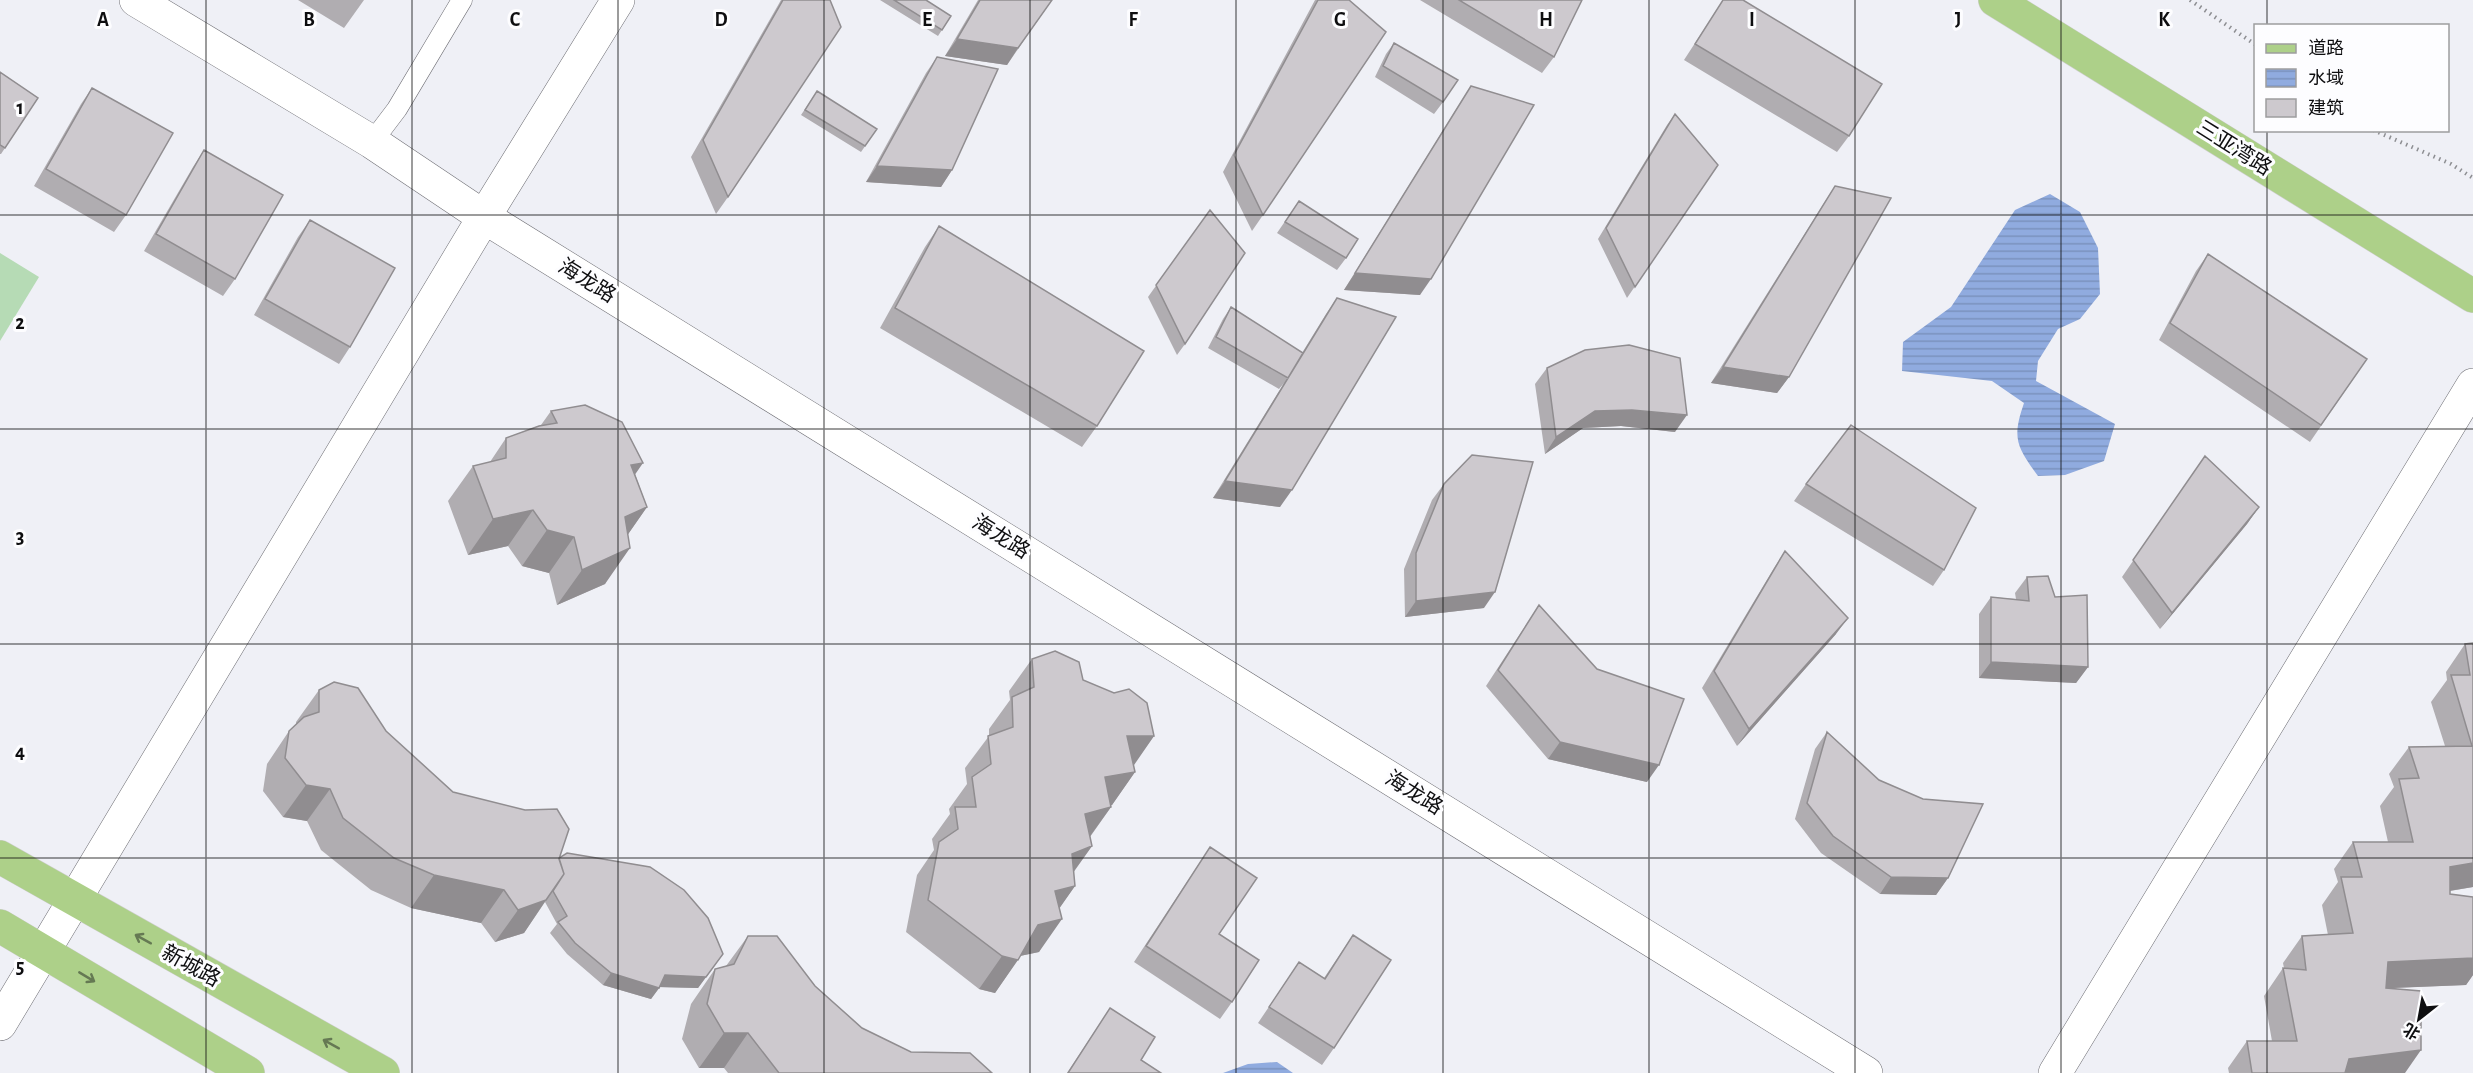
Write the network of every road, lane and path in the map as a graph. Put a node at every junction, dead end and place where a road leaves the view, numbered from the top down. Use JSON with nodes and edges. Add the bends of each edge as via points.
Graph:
{"nodes":[{"id":1,"x":136,"y":0,"type":"edge"},
{"id":2,"x":462,"y":0,"type":"edge"},
{"id":3,"x":618,"y":0,"type":"edge"},
{"id":4,"x":1995,"y":0,"type":"edge"},
{"id":5,"x":2190,"y":0,"type":"edge"},
{"id":6,"x":2254,"y":44,"type":"edge"},
{"id":7,"x":2378,"y":132,"type":"edge"},
{"id":8,"x":372,"y":142,"type":"junction"},
{"id":9,"x":2473,"y":178,"type":"edge"},
{"id":10,"x":484,"y":217,"type":"junction"},
{"id":11,"x":2473,"y":296,"type":"edge"},
{"id":12,"x":2473,"y":385,"type":"edge"},
{"id":13,"x":0,"y":857,"type":"edge"},
{"id":14,"x":74,"y":900,"type":"junction"},
{"id":15,"x":0,"y":926,"type":"edge"},
{"id":16,"x":45,"y":953,"type":"junction"},
{"id":17,"x":0,"y":1024,"type":"edge"},
{"id":18,"x":248,"y":1073,"type":"edge"},
{"id":19,"x":382,"y":1073,"type":"edge"},
{"id":20,"x":1866,"y":1073,"type":"edge"},
{"id":21,"x":2055,"y":1073,"type":"edge"}],
"edges":[{"from":1,"to":8,"type":"street","name":"海龙路"},
{"from":2,"to":8,"type":"lane","via":[[397,110]]},
{"from":3,"to":10,"type":"street"},
{"from":4,"to":11,"type":"main road","name":"三亚湾路"},
{"from":5,"to":6,"type":"path"},
{"from":7,"to":9,"type":"path","via":[[2451,164]]},
{"from":8,"to":10,"type":"street","name":"海龙路"},
{"from":10,"to":14,"type":"street"},
{"from":10,"to":20,"type":"street","name":"海龙路"},
{"from":12,"to":21,"type":"street"},
{"from":13,"to":14,"type":"main road","name":"新城路"},
{"from":14,"to":16,"type":"street"},
{"from":19,"to":14,"type":"main road","name":"新城路","one_way":true},
{"from":15,"to":16,"type":"main road"},
{"from":16,"to":17,"type":"street"},
{"from":16,"to":18,"type":"main road","one_way":true}]}
